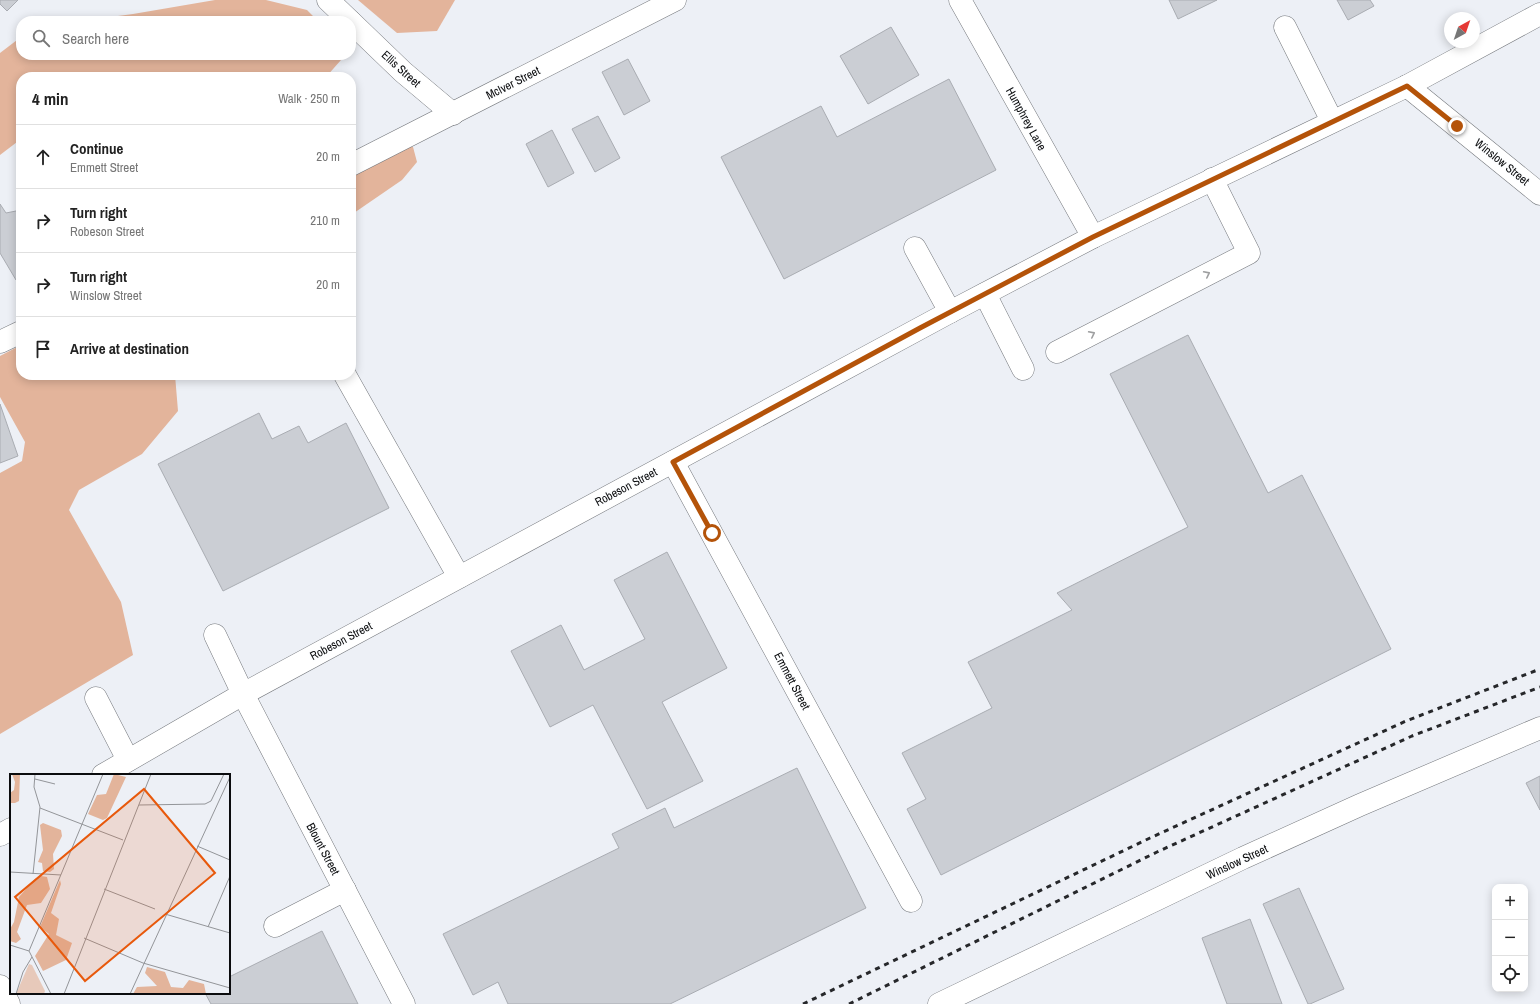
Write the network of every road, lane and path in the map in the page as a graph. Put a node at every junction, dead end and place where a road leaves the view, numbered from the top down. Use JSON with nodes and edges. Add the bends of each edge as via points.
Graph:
{"nodes":[{"id":1,"x":328,"y":0,"type":"edge"},
{"id":2,"x":675,"y":0,"type":"edge"},
{"id":3,"x":960,"y":0,"type":"edge"},
{"id":4,"x":344,"y":16,"type":"edge"},
{"id":5,"x":1539,"y":17,"type":"edge"},
{"id":6,"x":1285,"y":27,"type":"dead end"},
{"id":7,"x":356,"y":28,"type":"edge"},
{"id":8,"x":1407,"y":86,"type":"junction"},
{"id":9,"x":453,"y":114,"type":"junction"},
{"id":10,"x":1332,"y":121,"type":"junction"},
{"id":11,"x":356,"y":162,"type":"edge"},
{"id":12,"x":1212,"y":180,"type":"junction"},
{"id":13,"x":1540,"y":194,"type":"edge"},
{"id":14,"x":1093,"y":237,"type":"junction"},
{"id":15,"x":915,"y":248,"type":"dead end"},
{"id":16,"x":985,"y":294,"type":"junction"},
{"id":17,"x":950,"y":312,"type":"junction"},
{"id":18,"x":16,"y":334,"type":"edge"},
{"id":19,"x":0,"y":342,"type":"edge"},
{"id":20,"x":1058,"y":352,"type":"dead end"},
{"id":21,"x":1023,"y":369,"type":"dead end"},
{"id":22,"x":348,"y":380,"type":"edge"},
{"id":23,"x":673,"y":462,"type":"junction"},
{"id":24,"x":459,"y":577,"type":"junction"},
{"id":25,"x":215,"y":635,"type":"dead end"},
{"id":26,"x":242,"y":694,"type":"junction"},
{"id":27,"x":96,"y":698,"type":"dead end"},
{"id":28,"x":1540,"y":728,"type":"edge"},
{"id":29,"x":128,"y":760,"type":"junction"},
{"id":30,"x":105,"y":774,"type":"edge"},
{"id":31,"x":10,"y":830,"type":"edge"},
{"id":32,"x":0,"y":835,"type":"edge"},
{"id":33,"x":345,"y":890,"type":"junction"},
{"id":34,"x":911,"y":901,"type":"dead end"},
{"id":35,"x":275,"y":926,"type":"dead end"},
{"id":36,"x":0,"y":986,"type":"edge"},
{"id":37,"x":947,"y":1002,"type":"edge"},
{"id":38,"x":9,"y":1004,"type":"edge"},
{"id":39,"x":404,"y":1004,"type":"edge"}],
"edges":[{"from":1,"to":4,"type":"street","name":"Ellis Street"},
{"from":2,"to":9,"type":"street","name":"McIver Street"},
{"from":3,"to":14,"type":"street","name":"Humphrey Lane"},
{"from":5,"to":8,"type":"street","name":"Robeson Street"},
{"from":6,"to":10,"type":"street"},
{"from":7,"to":9,"type":"street","name":"Ellis Street"},
{"from":8,"to":10,"type":"street","name":"Robeson Street"},
{"from":8,"to":13,"type":"street","name":"Winslow Street"},
{"from":9,"to":11,"type":"street","name":"McIver Street"},
{"from":10,"to":12,"type":"street","name":"Robeson Street"},
{"from":12,"to":14,"type":"street","name":"Robeson Street"},
{"from":20,"to":12,"type":"street","one_way":true,"via":[[1249,253]]},
{"from":14,"to":16,"type":"street","name":"Robeson Street"},
{"from":15,"to":17,"type":"street"},
{"from":16,"to":17,"type":"street","name":"Robeson Street"},
{"from":16,"to":21,"type":"street"},
{"from":17,"to":23,"type":"street","name":"Robeson Street"},
{"from":18,"to":19,"type":"street"},
{"from":22,"to":24,"type":"street"},
{"from":23,"to":24,"type":"street","name":"Robeson Street"},
{"from":23,"to":34,"type":"street","name":"Emmett Street"},
{"from":24,"to":26,"type":"street","name":"Robeson Street"},
{"from":25,"to":26,"type":"street","name":"Blount Street"},
{"from":26,"to":29,"type":"street","name":"Robeson Street"},
{"from":26,"to":33,"type":"street","name":"Blount Street"},
{"from":27,"to":29,"type":"street"},
{"from":28,"to":37,"type":"street","name":"Winslow Street","via":[[1243,858]]},
{"from":29,"to":30,"type":"street","name":"Robeson Street"},
{"from":31,"to":32,"type":"street"},
{"from":33,"to":35,"type":"street"},
{"from":33,"to":39,"type":"street","name":"Blount Street"},
{"from":36,"to":38,"type":"street"}]}
